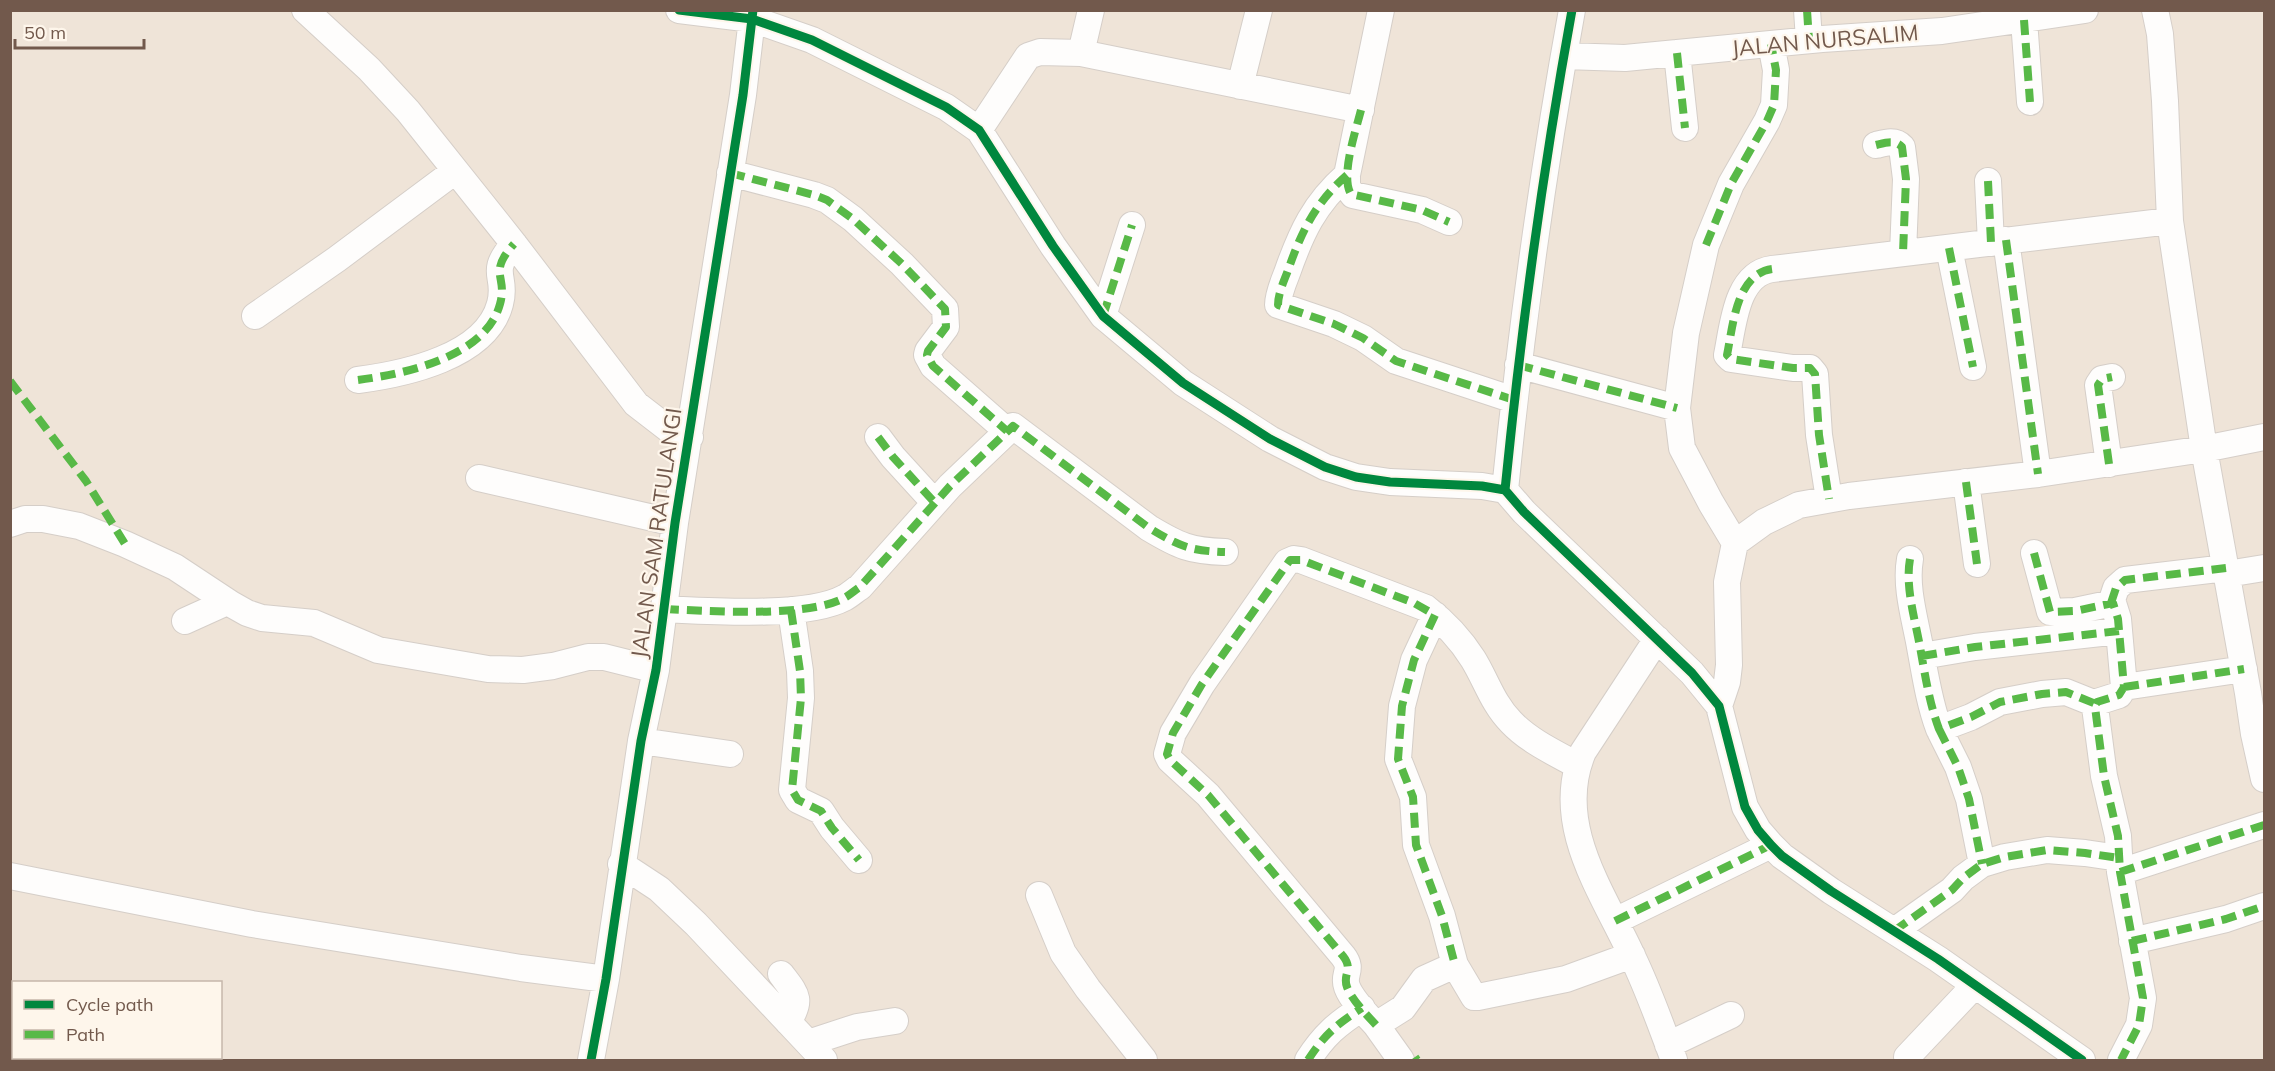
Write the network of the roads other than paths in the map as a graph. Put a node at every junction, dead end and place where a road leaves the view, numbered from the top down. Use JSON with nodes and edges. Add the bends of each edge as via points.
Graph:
{"nodes":[{"id":1,"x":305,"y":10,"type":"edge"},
{"id":2,"x":679,"y":10,"type":"edge"},
{"id":3,"x":1091,"y":10,"type":"edge"},
{"id":4,"x":1259,"y":10,"type":"edge"},
{"id":5,"x":1381,"y":10,"type":"edge"},
{"id":6,"x":1572,"y":10,"type":"edge"},
{"id":7,"x":1807,"y":10,"type":"edge"},
{"id":8,"x":2085,"y":10,"type":"edge"},
{"id":9,"x":2155,"y":10,"type":"edge"},
{"id":10,"x":753,"y":15,"type":"edge"},
{"id":11,"x":2024,"y":20,"type":"junction"},
{"id":12,"x":1809,"y":40,"type":"junction"},
{"id":13,"x":1771,"y":44,"type":"junction"},
{"id":14,"x":1081,"y":53,"type":"junction"},
{"id":15,"x":1677,"y":53,"type":"junction"},
{"id":16,"x":1564,"y":56,"type":"junction"},
{"id":17,"x":1240,"y":86,"type":"junction"},
{"id":18,"x":2030,"y":102,"type":"dead end"},
{"id":19,"x":1361,"y":110,"type":"junction"},
{"id":20,"x":1685,"y":128,"type":"dead end"},
{"id":21,"x":979,"y":130,"type":"junction"},
{"id":22,"x":1876,"y":145,"type":"dead end"},
{"id":23,"x":455,"y":171,"type":"junction"},
{"id":24,"x":730,"y":173,"type":"junction"},
{"id":25,"x":1347,"y":175,"type":"junction"},
{"id":26,"x":1988,"y":181,"type":"dead end"},
{"id":27,"x":2170,"y":221,"type":"junction"},
{"id":28,"x":1449,"y":222,"type":"dead end"},
{"id":29,"x":1132,"y":225,"type":"dead end"},
{"id":30,"x":1998,"y":242,"type":"junction"},
{"id":31,"x":514,"y":244,"type":"junction"},
{"id":32,"x":1949,"y":248,"type":"junction"},
{"id":33,"x":1903,"y":253,"type":"junction"},
{"id":34,"x":255,"y":316,"type":"dead end"},
{"id":35,"x":1103,"y":316,"type":"junction"},
{"id":36,"x":1518,"y":364,"type":"junction"},
{"id":37,"x":1973,"y":367,"type":"dead end"},
{"id":38,"x":2112,"y":376,"type":"dead end"},
{"id":39,"x":358,"y":380,"type":"dead end"},
{"id":40,"x":1514,"y":400,"type":"junction"},
{"id":41,"x":1677,"y":408,"type":"junction"},
{"id":42,"x":1008,"y":431,"type":"junction"},
{"id":43,"x":690,"y":436,"type":"junction"},
{"id":44,"x":879,"y":437,"type":"dead end"},
{"id":45,"x":2265,"y":437,"type":"edge"},
{"id":46,"x":2204,"y":449,"type":"junction"},
{"id":47,"x":2109,"y":464,"type":"junction"},
{"id":48,"x":2038,"y":474,"type":"junction"},
{"id":49,"x":479,"y":478,"type":"dead end"},
{"id":50,"x":1966,"y":483,"type":"junction"},
{"id":51,"x":1504,"y":490,"type":"junction"},
{"id":52,"x":942,"y":495,"type":"junction"},
{"id":53,"x":1829,"y":499,"type":"junction"},
{"id":54,"x":675,"y":523,"type":"junction"},
{"id":55,"x":10,"y":524,"type":"edge"},
{"id":56,"x":1736,"y":543,"type":"junction"},
{"id":57,"x":1225,"y":552,"type":"dead end"},
{"id":58,"x":2034,"y":553,"type":"dead end"},
{"id":59,"x":1910,"y":559,"type":"dead end"},
{"id":60,"x":1977,"y":564,"type":"dead end"},
{"id":61,"x":2265,"y":568,"type":"edge"},
{"id":62,"x":2226,"y":571,"type":"junction"},
{"id":63,"x":227,"y":602,"type":"junction"},
{"id":64,"x":2111,"y":603,"type":"junction"},
{"id":65,"x":664,"y":609,"type":"junction"},
{"id":66,"x":791,"y":610,"type":"junction"},
{"id":67,"x":1435,"y":615,"type":"junction"},
{"id":68,"x":184,"y":621,"type":"dead end"},
{"id":69,"x":2119,"y":631,"type":"junction"},
{"id":70,"x":1658,"y":639,"type":"junction"},
{"id":71,"x":1922,"y":656,"type":"junction"},
{"id":72,"x":656,"y":670,"type":"junction"},
{"id":73,"x":2252,"y":684,"type":"edge"},
{"id":74,"x":2124,"y":687,"type":"junction"},
{"id":75,"x":2096,"y":704,"type":"junction"},
{"id":76,"x":1719,"y":706,"type":"junction"},
{"id":77,"x":1939,"y":729,"type":"junction"},
{"id":78,"x":641,"y":741,"type":"junction"},
{"id":79,"x":730,"y":754,"type":"dead end"},
{"id":80,"x":1577,"y":765,"type":"junction"},
{"id":81,"x":2265,"y":779,"type":"edge"},
{"id":82,"x":2265,"y":825,"type":"edge"},
{"id":83,"x":1771,"y":845,"type":"junction"},
{"id":84,"x":859,"y":860,"type":"dead end"},
{"id":85,"x":621,"y":864,"type":"junction"},
{"id":86,"x":1982,"y":864,"type":"junction"},
{"id":87,"x":2120,"y":865,"type":"junction"},
{"id":88,"x":10,"y":876,"type":"edge"},
{"id":89,"x":1039,"y":895,"type":"dead end"},
{"id":90,"x":2265,"y":906,"type":"edge"},
{"id":91,"x":1615,"y":921,"type":"junction"},
{"id":92,"x":1894,"y":931,"type":"junction"},
{"id":93,"x":2132,"y":941,"type":"junction"},
{"id":94,"x":1632,"y":955,"type":"junction"},
{"id":95,"x":1455,"y":965,"type":"junction"},
{"id":96,"x":781,"y":975,"type":"dead end"},
{"id":97,"x":606,"y":979,"type":"junction"},
{"id":98,"x":1975,"y":985,"type":"junction"},
{"id":99,"x":1731,"y":1014,"type":"dead end"},
{"id":100,"x":1369,"y":1016,"type":"junction"},
{"id":101,"x":895,"y":1021,"type":"dead end"},
{"id":102,"x":788,"y":1022,"type":"junction"},
{"id":103,"x":816,"y":1052,"type":"edge"},
{"id":104,"x":1671,"y":1053,"type":"edge"},
{"id":105,"x":1907,"y":1057,"type":"dead end"},
{"id":106,"x":1411,"y":1059,"type":"edge"},
{"id":107,"x":591,"y":1060,"type":"edge"},
{"id":108,"x":1144,"y":1060,"type":"edge"},
{"id":109,"x":1308,"y":1060,"type":"edge"},
{"id":110,"x":2082,"y":1060,"type":"edge"},
{"id":111,"x":2121,"y":1060,"type":"edge"}],
"edges":[{"from":1,"to":23,"type":"street","via":[[369,69]]},
{"from":2,"to":10,"type":"street"},
{"from":3,"to":14,"type":"street"},
{"from":4,"to":17,"type":"street"},
{"from":5,"to":19,"type":"street"},
{"from":6,"to":16,"type":"street"},
{"from":7,"to":12,"type":"street"},
{"from":8,"to":11,"type":"street","name":"JALAN NURSALIM"},
{"from":9,"to":27,"type":"street","via":[[2165,101]]},
{"from":10,"to":21,"type":"street","via":[[946,107]]},
{"from":10,"to":24,"type":"street","name":"JALAN SAM RATULANGI"},
{"from":11,"to":12,"type":"street","name":"JALAN NURSALIM","via":[[1942,31]]},
{"from":11,"to":18,"type":"street"},
{"from":12,"to":13,"type":"street","name":"JALAN NURSALIM"},
{"from":13,"to":15,"type":"street","name":"JALAN NURSALIM"},
{"from":13,"to":41,"type":"street","via":[[1776,70],[1774,105],[1731,184],[1706,245],[1686,333]]},
{"from":14,"to":17,"type":"street"},
{"from":14,"to":21,"type":"street","via":[[1040,52],[1028,56]]},
{"from":15,"to":16,"type":"street","name":"JALAN NURSALIM","via":[[1625,58]]},
{"from":15,"to":20,"type":"street"},
{"from":16,"to":36,"type":"street"},
{"from":17,"to":19,"type":"street"},
{"from":19,"to":25,"type":"street"},
{"from":21,"to":35,"type":"street"},
{"from":22,"to":33,"type":"street","via":[[1893,142],[1902,147],[1906,179]]},
{"from":23,"to":31,"type":"street"},
{"from":23,"to":34,"type":"street"},
{"from":24,"to":42,"type":"street","via":[[827,200],[902,264],[939,300],[946,313],[946,327],[928,351],[933,366]]},
{"from":24,"to":43,"type":"street","name":"JALAN SAM RATULANGI"},
{"from":25,"to":28,"type":"street","via":[[1347,187],[1353,195],[1422,210]]},
{"from":25,"to":40,"type":"street","via":[[1329,191],[1305,227],[1278,305],[1334,324],[1396,361]]},
{"from":26,"to":30,"type":"street"},
{"from":27,"to":30,"type":"street"},
{"from":27,"to":46,"type":"street"},
{"from":29,"to":35,"type":"street"},
{"from":30,"to":32,"type":"street"},
{"from":30,"to":48,"type":"street"},
{"from":31,"to":39,"type":"street","via":[[501,262],[501,304],[485,330],[433,364]]},
{"from":31,"to":43,"type":"street","via":[[636,404],[671,431]]},
{"from":32,"to":33,"type":"street"},
{"from":32,"to":37,"type":"street"},
{"from":33,"to":53,"type":"street","via":[[1766,270],[1751,278],[1738,308],[1728,358],[1810,368],[1815,374]]},
{"from":35,"to":51,"type":"street","via":[[1183,383],[1270,439],[1325,467],[1390,482]]},
{"from":36,"to":40,"type":"street"},
{"from":36,"to":41,"type":"street"},
{"from":38,"to":47,"type":"street","via":[[2098,384]]},
{"from":40,"to":51,"type":"street"},
{"from":41,"to":56,"type":"street","via":[[1682,448]]},
{"from":42,"to":52,"type":"street"},
{"from":42,"to":57,"type":"street","via":[[1013,426],[1172,542],[1197,551]]},
{"from":43,"to":54,"type":"street","name":"JALAN SAM RATULANGI"},
{"from":44,"to":52,"type":"street","via":[[893,457]]},
{"from":45,"to":46,"type":"street"},
{"from":46,"to":47,"type":"street"},
{"from":46,"to":62,"type":"street"},
{"from":47,"to":48,"type":"street"},
{"from":48,"to":50,"type":"street"},
{"from":49,"to":54,"type":"street"},
{"from":50,"to":53,"type":"street"},
{"from":50,"to":60,"type":"street"},
{"from":51,"to":70,"type":"street"},
{"from":52,"to":66,"type":"street","via":[[860,587],[836,601]]},
{"from":53,"to":56,"type":"street","via":[[1799,505],[1764,522]]},
{"from":54,"to":65,"type":"street","name":"JALAN SAM RATULANGI"},
{"from":55,"to":63,"type":"street","via":[[43,519],[79,526],[175,567]]},
{"from":56,"to":76,"type":"street","via":[[1727,582],[1730,665]]},
{"from":58,"to":64,"type":"street","via":[[2051,612]]},
{"from":59,"to":71,"type":"street","via":[[1908,578]]},
{"from":61,"to":62,"type":"street"},
{"from":62,"to":64,"type":"street","via":[[2125,580],[2116,588]]},
{"from":62,"to":73,"type":"street"},
{"from":63,"to":68,"type":"street"},
{"from":63,"to":72,"type":"street","via":[[262,618],[314,623],[378,650],[488,669],[523,670],[604,657]]},
{"from":64,"to":69,"type":"street","via":[[2115,606]]},
{"from":65,"to":66,"type":"street"},
{"from":65,"to":72,"type":"street","name":"JALAN SAM RATULANGI"},
{"from":66,"to":84,"type":"street","via":[[801,698],[792,790],[798,800],[821,812]]},
{"from":67,"to":80,"type":"street","via":[[1473,659],[1492,696],[1512,723]]},
{"from":67,"to":95,"type":"street","via":[[1414,660],[1402,706],[1398,759],[1413,797],[1416,845]]},
{"from":67,"to":100,"type":"street","via":[[1414,603],[1290,560],[1202,684],[1167,749],[1168,758],[1208,795],[1348,962],[1347,987]]},
{"from":69,"to":71,"type":"street"},
{"from":69,"to":74,"type":"street"},
{"from":70,"to":76,"type":"street"},
{"from":70,"to":80,"type":"street"},
{"from":71,"to":77,"type":"street"},
{"from":72,"to":78,"type":"street","name":"JALAN SAM RATULANGI"},
{"from":73,"to":74,"type":"street"},
{"from":73,"to":81,"type":"street","via":[[2254,734]]},
{"from":74,"to":75,"type":"street","via":[[2117,696]]},
{"from":75,"to":77,"type":"street","via":[[2066,692],[2042,694],[2000,702]]},
{"from":75,"to":87,"type":"street"},
{"from":76,"to":83,"type":"street","via":[[1745,807]]},
{"from":77,"to":86,"type":"street","via":[[1969,799]]},
{"from":78,"to":79,"type":"street"},
{"from":78,"to":85,"type":"street","name":"JALAN SAM RATULANGI"},
{"from":80,"to":91,"type":"street","via":[[1573,810],[1578,839]]},
{"from":82,"to":87,"type":"street"},
{"from":83,"to":91,"type":"street"},
{"from":83,"to":92,"type":"street","via":[[1831,891]]},
{"from":85,"to":97,"type":"street","name":"JALAN SAM RATULANGI"},
{"from":85,"to":102,"type":"street","via":[[667,896]]},
{"from":86,"to":87,"type":"street","via":[[2047,850],[2085,853]]},
{"from":86,"to":92,"type":"street"},
{"from":87,"to":93,"type":"street"},
{"from":88,"to":97,"type":"street","via":[[252,924]]},
{"from":89,"to":108,"type":"street","via":[[1063,953]]},
{"from":90,"to":93,"type":"street"},
{"from":91,"to":94,"type":"street"},
{"from":92,"to":98,"type":"street"},
{"from":93,"to":111,"type":"street","via":[[2143,1006],[2139,1025]]},
{"from":94,"to":95,"type":"street","via":[[1566,979],[1478,997],[1469,992]]},
{"from":94,"to":104,"type":"street"},
{"from":95,"to":100,"type":"street","via":[[1424,979],[1403,1008]]},
{"from":96,"to":102,"type":"street","via":[[798,1001]]},
{"from":97,"to":107,"type":"street","name":"JALAN SAM RATULANGI"},
{"from":98,"to":105,"type":"street"},
{"from":98,"to":110,"type":"street"},
{"from":99,"to":104,"type":"street"},
{"from":100,"to":106,"type":"street"},
{"from":100,"to":109,"type":"street","via":[[1333,1027]]},
{"from":101,"to":103,"type":"street","via":[[857,1027]]},
{"from":102,"to":103,"type":"street"}]}
